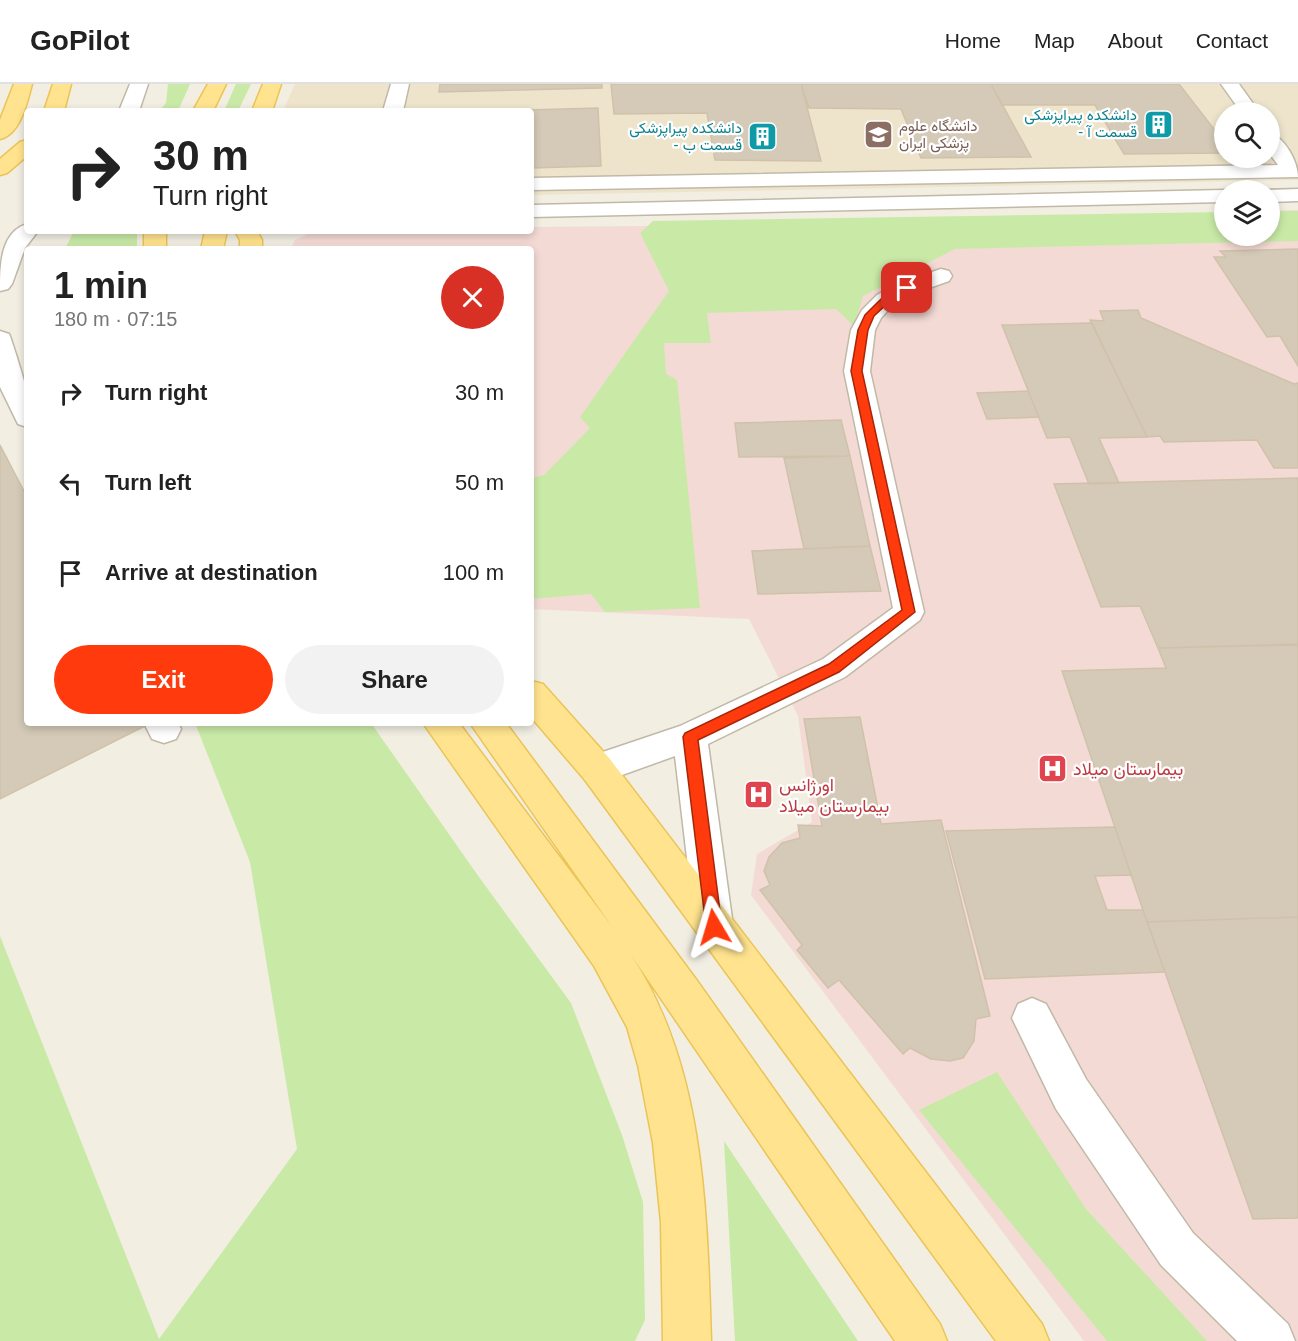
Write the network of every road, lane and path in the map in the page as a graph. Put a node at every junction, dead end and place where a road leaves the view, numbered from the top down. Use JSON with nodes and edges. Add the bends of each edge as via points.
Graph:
{"nodes":[{"id":1,"x":23,"y":84,"type":"edge"},
{"id":2,"x":62,"y":84,"type":"edge"},
{"id":3,"x":139,"y":84,"type":"edge"},
{"id":4,"x":217,"y":84,"type":"edge"},
{"id":5,"x":272,"y":84,"type":"edge"},
{"id":6,"x":400,"y":84,"type":"edge"},
{"id":7,"x":1230,"y":84,"type":"edge"},
{"id":8,"x":1243,"y":102,"type":"edge"},
{"id":9,"x":55,"y":108,"type":"edge"},
{"id":10,"x":130,"y":108,"type":"edge"},
{"id":11,"x":205,"y":108,"type":"edge"},
{"id":12,"x":263,"y":108,"type":"edge"},
{"id":13,"x":394,"y":108,"type":"edge"},
{"id":14,"x":0,"y":133,"type":"edge"},
{"id":15,"x":24,"y":149,"type":"edge"},
{"id":16,"x":1280,"y":153,"type":"edge"},
{"id":17,"x":0,"y":169,"type":"edge"},
{"id":18,"x":1295,"y":171,"type":"edge"},
{"id":19,"x":534,"y":184,"type":"edge"},
{"id":20,"x":1298,"y":195,"type":"edge"},
{"id":21,"x":1214,"y":196,"type":"edge"},
{"id":22,"x":1280,"y":196,"type":"edge"},
{"id":23,"x":534,"y":211,"type":"edge"},
{"id":24,"x":24,"y":234,"type":"edge"},
{"id":25,"x":940,"y":276,"type":"dead end"},
{"id":26,"x":0,"y":284,"type":"edge"},
{"id":27,"x":0,"y":339,"type":"edge"},
{"id":28,"x":24,"y":412,"type":"edge"},
{"id":29,"x":534,"y":697,"type":"edge"},
{"id":30,"x":442,"y":726,"type":"edge"},
{"id":31,"x":490,"y":726,"type":"edge"},
{"id":32,"x":690,"y":737,"type":"junction"},
{"id":33,"x":597,"y":769,"type":"junction"},
{"id":34,"x":714,"y":927,"type":"junction"},
{"id":35,"x":1032,"y":1018,"type":"dead end"},
{"id":36,"x":687,"y":1341,"type":"edge"},
{"id":37,"x":923,"y":1341,"type":"edge"},
{"id":38,"x":1025,"y":1341,"type":"edge"},
{"id":39,"x":1271,"y":1341,"type":"edge"}],
"edges":[{"from":1,"to":14,"type":"main road","via":[[12,117]]},
{"from":2,"to":9,"type":"main road"},
{"from":3,"to":10,"type":"lane"},
{"from":4,"to":11,"type":"main road"},
{"from":5,"to":12,"type":"main road"},
{"from":6,"to":13,"type":"lane"},
{"from":7,"to":8,"type":"lane"},
{"from":15,"to":17,"type":"main road"},
{"from":16,"to":18,"type":"lane"},
{"from":18,"to":19,"type":"lane"},
{"from":20,"to":22,"type":"lane"},
{"from":21,"to":23,"type":"lane"},
{"from":24,"to":26,"type":"lane","via":[[14,246]]},
{"from":25,"to":32,"type":"lane","via":[[885,300],[870,315],[863,330],[857,371],[909,612],[834,668]]},
{"from":27,"to":28,"type":"lane","via":[[6,374]]},
{"from":29,"to":33,"type":"main road"},
{"from":30,"to":36,"type":"main road","via":[[620,972],[646,1026],[666,1090],[675,1141],[685,1232]]},
{"from":31,"to":37,"type":"main road","via":[[684,996]]},
{"from":32,"to":33,"type":"lane"},
{"from":32,"to":34,"type":"lane"},
{"from":33,"to":34,"type":"main road"},
{"from":34,"to":38,"type":"main road"},
{"from":35,"to":39,"type":"lane","via":[[1071,1094],[1177,1250]]}]}
